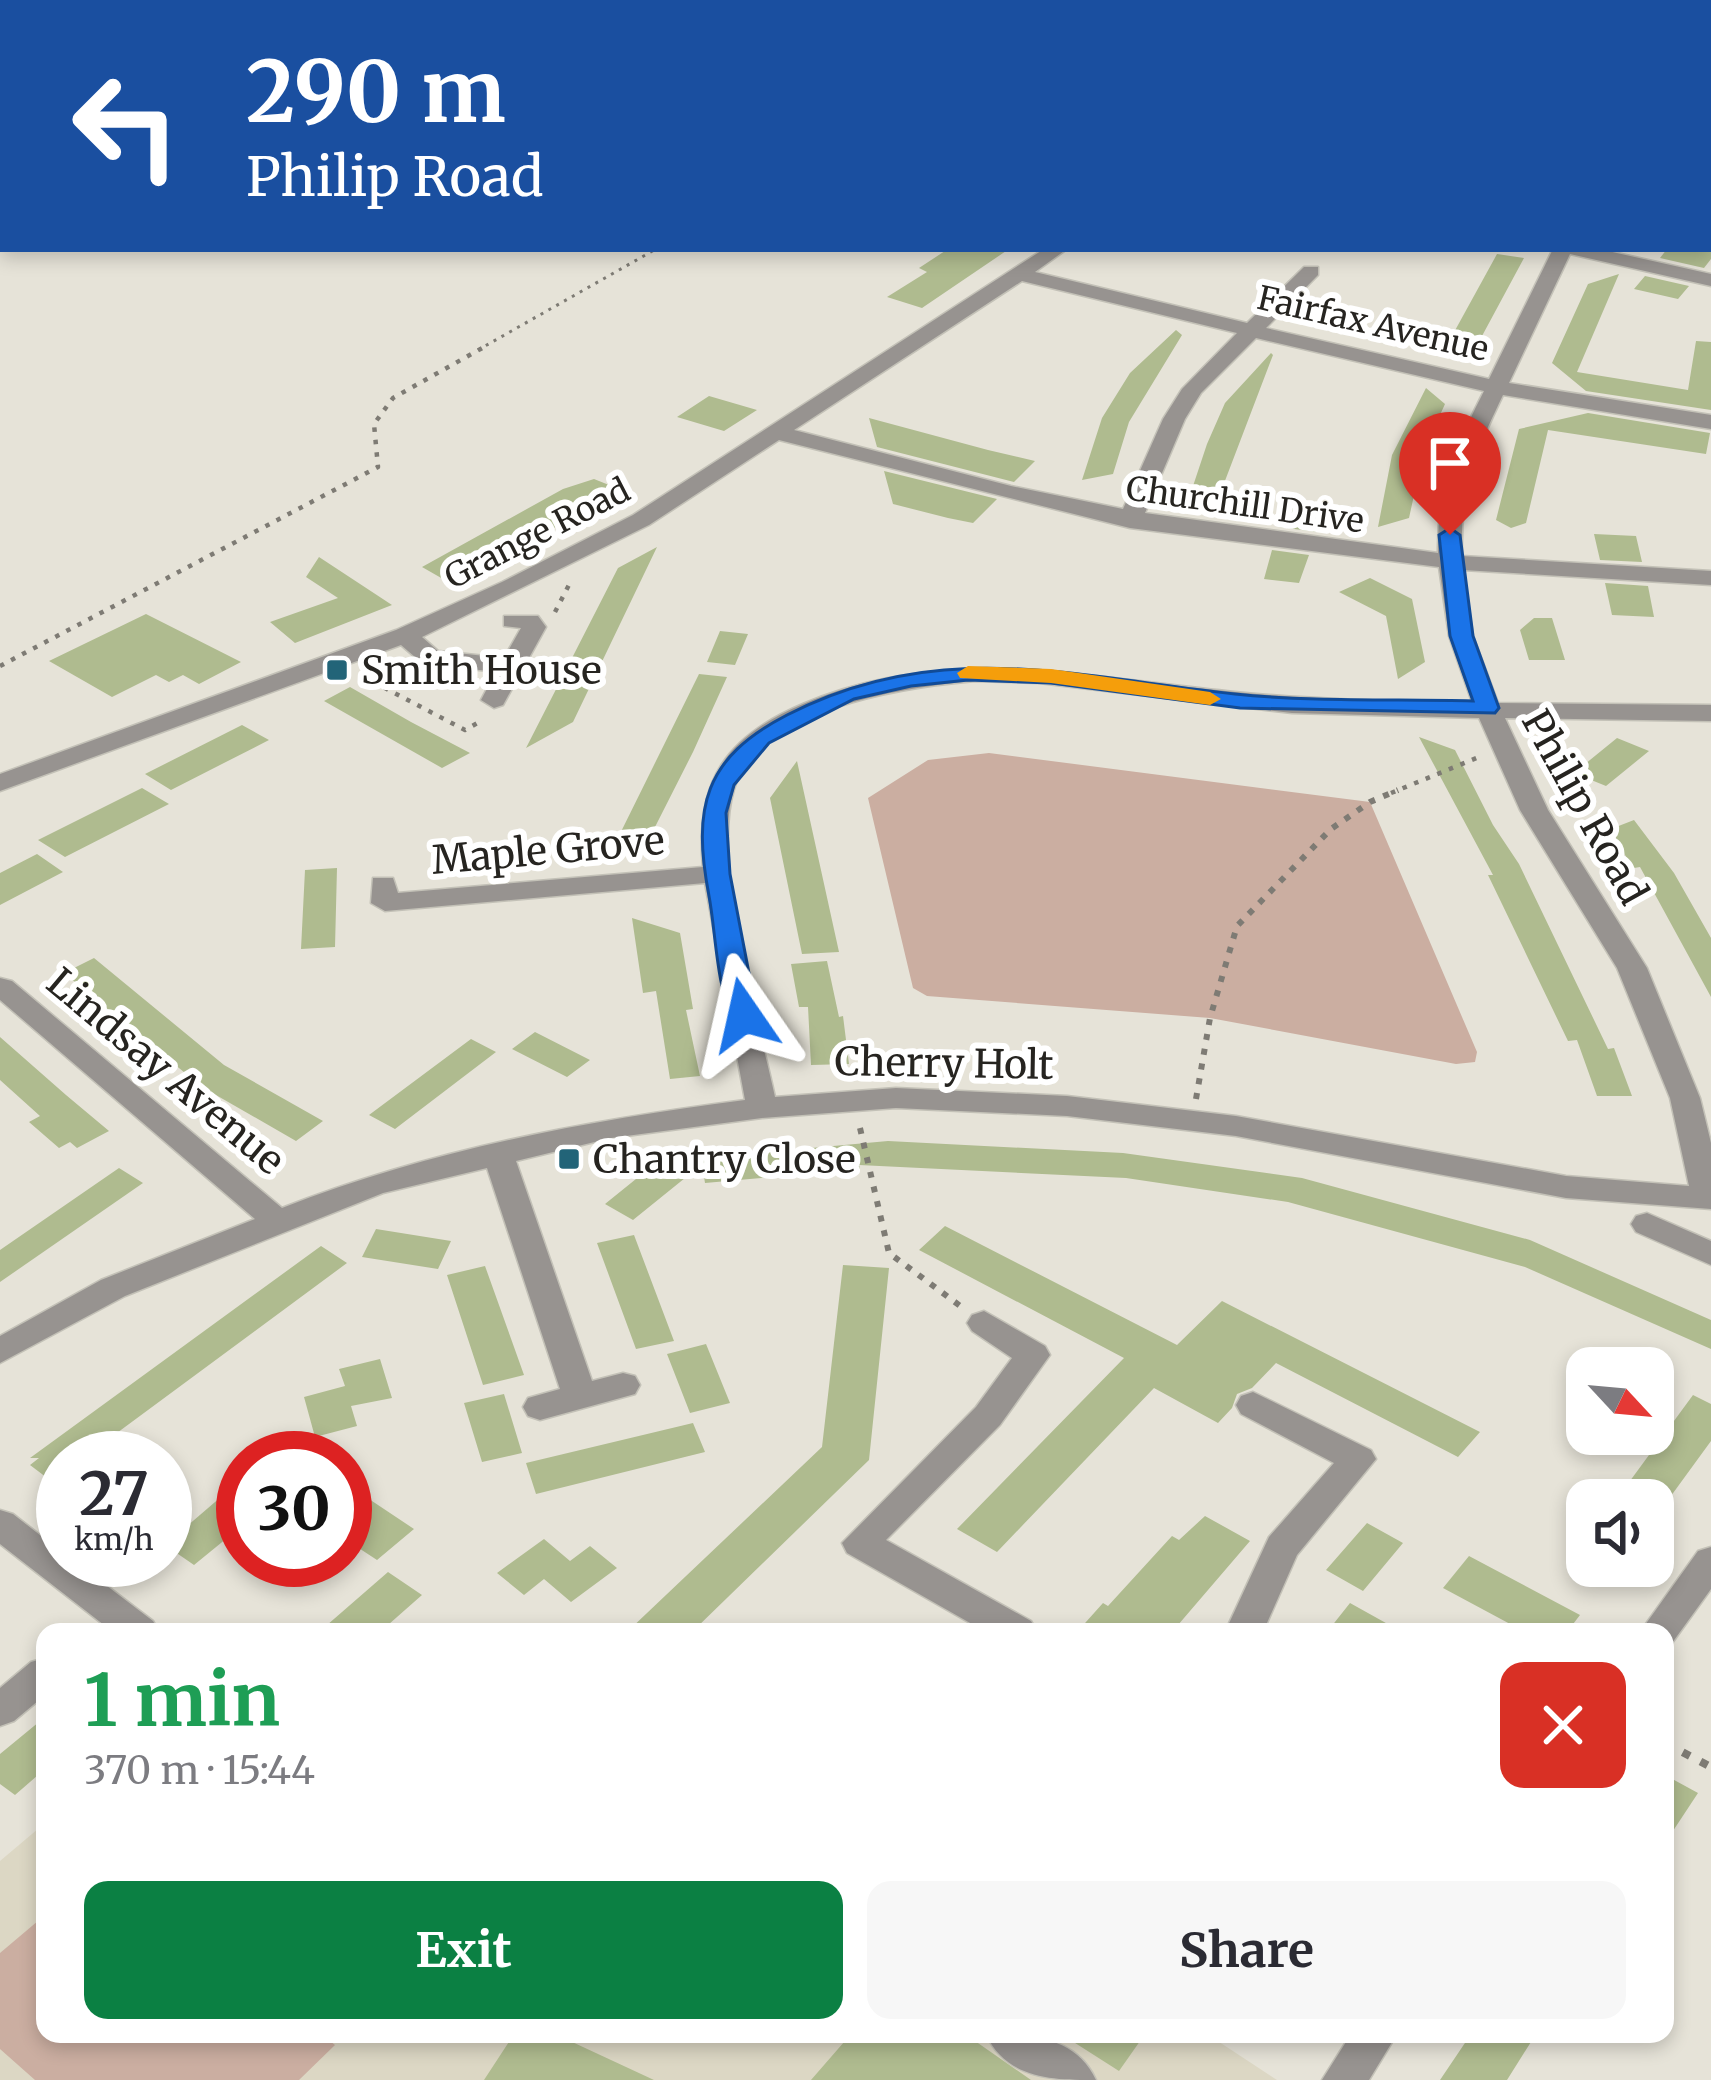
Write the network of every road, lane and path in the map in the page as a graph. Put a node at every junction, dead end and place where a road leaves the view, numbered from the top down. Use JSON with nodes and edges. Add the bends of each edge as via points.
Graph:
{"nodes":[{"id":1,"x":651,"y":252,"type":"edge"},
{"id":2,"x":1053,"y":252,"type":"edge"},
{"id":3,"x":1566,"y":252,"type":"edge"},
{"id":4,"x":1582,"y":252,"type":"edge"},
{"id":5,"x":1310,"y":271,"type":"dead end"},
{"id":6,"x":1022,"y":275,"type":"junction"},
{"id":7,"x":1711,"y":280,"type":"edge"},
{"id":8,"x":1250,"y":328,"type":"junction"},
{"id":9,"x":1498,"y":386,"type":"junction"},
{"id":10,"x":1711,"y":422,"type":"edge"},
{"id":11,"x":780,"y":433,"type":"junction"},
{"id":12,"x":1130,"y":521,"type":"junction"},
{"id":13,"x":1450,"y":564,"type":"junction"},
{"id":14,"x":1711,"y":578,"type":"edge"},
{"id":15,"x":513,"y":621,"type":"dead end"},
{"id":16,"x":405,"y":635,"type":"junction"},
{"id":17,"x":0,"y":666,"type":"edge"},
{"id":18,"x":512,"y":666,"type":"junction"},
{"id":19,"x":494,"y":700,"type":"dead end"},
{"id":20,"x":1487,"y":708,"type":"junction"},
{"id":21,"x":1711,"y":713,"type":"edge"},
{"id":22,"x":1504,"y":746,"type":"junction"},
{"id":23,"x":0,"y":783,"type":"edge"},
{"id":24,"x":717,"y":874,"type":"junction"},
{"id":25,"x":385,"y":902,"type":"dead end"},
{"id":26,"x":2,"y":987,"type":"edge"},
{"id":27,"x":854,"y":1101,"type":"junction"},
{"id":28,"x":762,"y":1108,"type":"junction"},
{"id":29,"x":1192,"y":1121,"type":"junction"},
{"id":30,"x":497,"y":1151,"type":"junction"},
{"id":31,"x":1709,"y":1198,"type":"edge"},
{"id":32,"x":275,"y":1220,"type":"junction"},
{"id":33,"x":1648,"y":1224,"type":"dead end"},
{"id":34,"x":1711,"y":1254,"type":"edge"},
{"id":35,"x":984,"y":1323,"type":"joint"},
{"id":36,"x":0,"y":1351,"type":"edge"},
{"id":37,"x":623,"y":1385,"type":"dead end"},
{"id":38,"x":580,"y":1397,"type":"junction"},
{"id":39,"x":1253,"y":1405,"type":"dead end"},
{"id":40,"x":540,"y":1407,"type":"dead end"},
{"id":41,"x":0,"y":1524,"type":"edge"},
{"id":42,"x":1711,"y":1561,"type":"edge"},
{"id":43,"x":115,"y":1623,"type":"edge"},
{"id":44,"x":1002,"y":1623,"type":"edge"},
{"id":45,"x":1248,"y":1623,"type":"edge"},
{"id":46,"x":1666,"y":1623,"type":"edge"},
{"id":47,"x":36,"y":1680,"type":"edge"},
{"id":48,"x":0,"y":1710,"type":"edge"},
{"id":49,"x":1674,"y":1748,"type":"edge"},
{"id":50,"x":1711,"y":1767,"type":"edge"},
{"id":51,"x":1020,"y":2043,"type":"edge"},
{"id":52,"x":1370,"y":2043,"type":"edge"},
{"id":53,"x":1074,"y":2080,"type":"edge"},
{"id":54,"x":1344,"y":2080,"type":"edge"}],
"edges":[{"from":1,"to":17,"type":"path","via":[[393,398],[374,424],[378,467]]},
{"from":2,"to":6,"type":"street","name":"Grange Road"},
{"from":3,"to":9,"type":"street","name":"Philip Road"},
{"from":4,"to":7,"type":"street"},
{"from":5,"to":8,"type":"street"},
{"from":6,"to":8,"type":"street","name":"Fairfax Avenue"},
{"from":6,"to":11,"type":"street","name":"Grange Road"},
{"from":8,"to":9,"type":"street","name":"Fairfax Avenue"},
{"from":8,"to":12,"type":"street","via":[[1174,419]]},
{"from":9,"to":10,"type":"street","name":"Fairfax Avenue"},
{"from":9,"to":13,"type":"street","name":"Philip Road","via":[[1449,505]]},
{"from":11,"to":12,"type":"street","name":"Churchill Drive","via":[[998,494]]},
{"from":11,"to":16,"type":"street","name":"Grange Road","via":[[641,520]]},
{"from":12,"to":13,"type":"street","name":"Churchill Drive"},
{"from":13,"to":14,"type":"street","name":"Churchill Drive"},
{"from":13,"to":20,"type":"street","name":"Philip Road","via":[[1461,636]]},
{"from":15,"to":18,"type":"street","via":[[534,627]]},
{"from":16,"to":18,"type":"street","via":[[431,658]]},
{"from":16,"to":23,"type":"street","name":"Grange Road"},
{"from":18,"to":19,"type":"street"},
{"from":20,"to":21,"type":"street"},
{"from":20,"to":22,"type":"street","name":"Philip Road"},
{"from":20,"to":24,"type":"street","via":[[1240,701],[1001,673],[877,685],[815,706],[738,760],[713,813]]},
{"from":22,"to":29,"type":"path","via":[[1370,802],[1331,829],[1237,926]]},
{"from":22,"to":31,"type":"street","name":"Philip Road","via":[[1632,968],[1685,1098]]},
{"from":24,"to":25,"type":"street","name":"Maple Grove"},
{"from":24,"to":28,"type":"street"},
{"from":26,"to":32,"type":"street","name":"Lindsay Avenue"},
{"from":27,"to":28,"type":"street","name":"Cherry Holt"},
{"from":27,"to":29,"type":"street","name":"Cherry Holt","via":[[1066,1106]]},
{"from":27,"to":35,"type":"path","via":[[889,1253]]},
{"from":28,"to":30,"type":"street","name":"Cherry Holt"},
{"from":29,"to":31,"type":"street","name":"Cherry Holt","via":[[1566,1187]]},
{"from":30,"to":32,"type":"street","name":"Cherry Holt"},
{"from":30,"to":38,"type":"street"},
{"from":32,"to":36,"type":"street","name":"Cherry Holt","via":[[113,1288]]},
{"from":33,"to":34,"type":"street"},
{"from":35,"to":44,"type":"street","via":[[1033,1355],[988,1416],[860,1543]]},
{"from":37,"to":38,"type":"street"},
{"from":38,"to":40,"type":"street"},
{"from":39,"to":45,"type":"street","via":[[1358,1460],[1282,1546]]},
{"from":41,"to":43,"type":"street"},
{"from":42,"to":46,"type":"street"},
{"from":47,"to":48,"type":"street"},
{"from":49,"to":50,"type":"path"},
{"from":51,"to":53,"type":"street"},
{"from":52,"to":54,"type":"street"}]}
